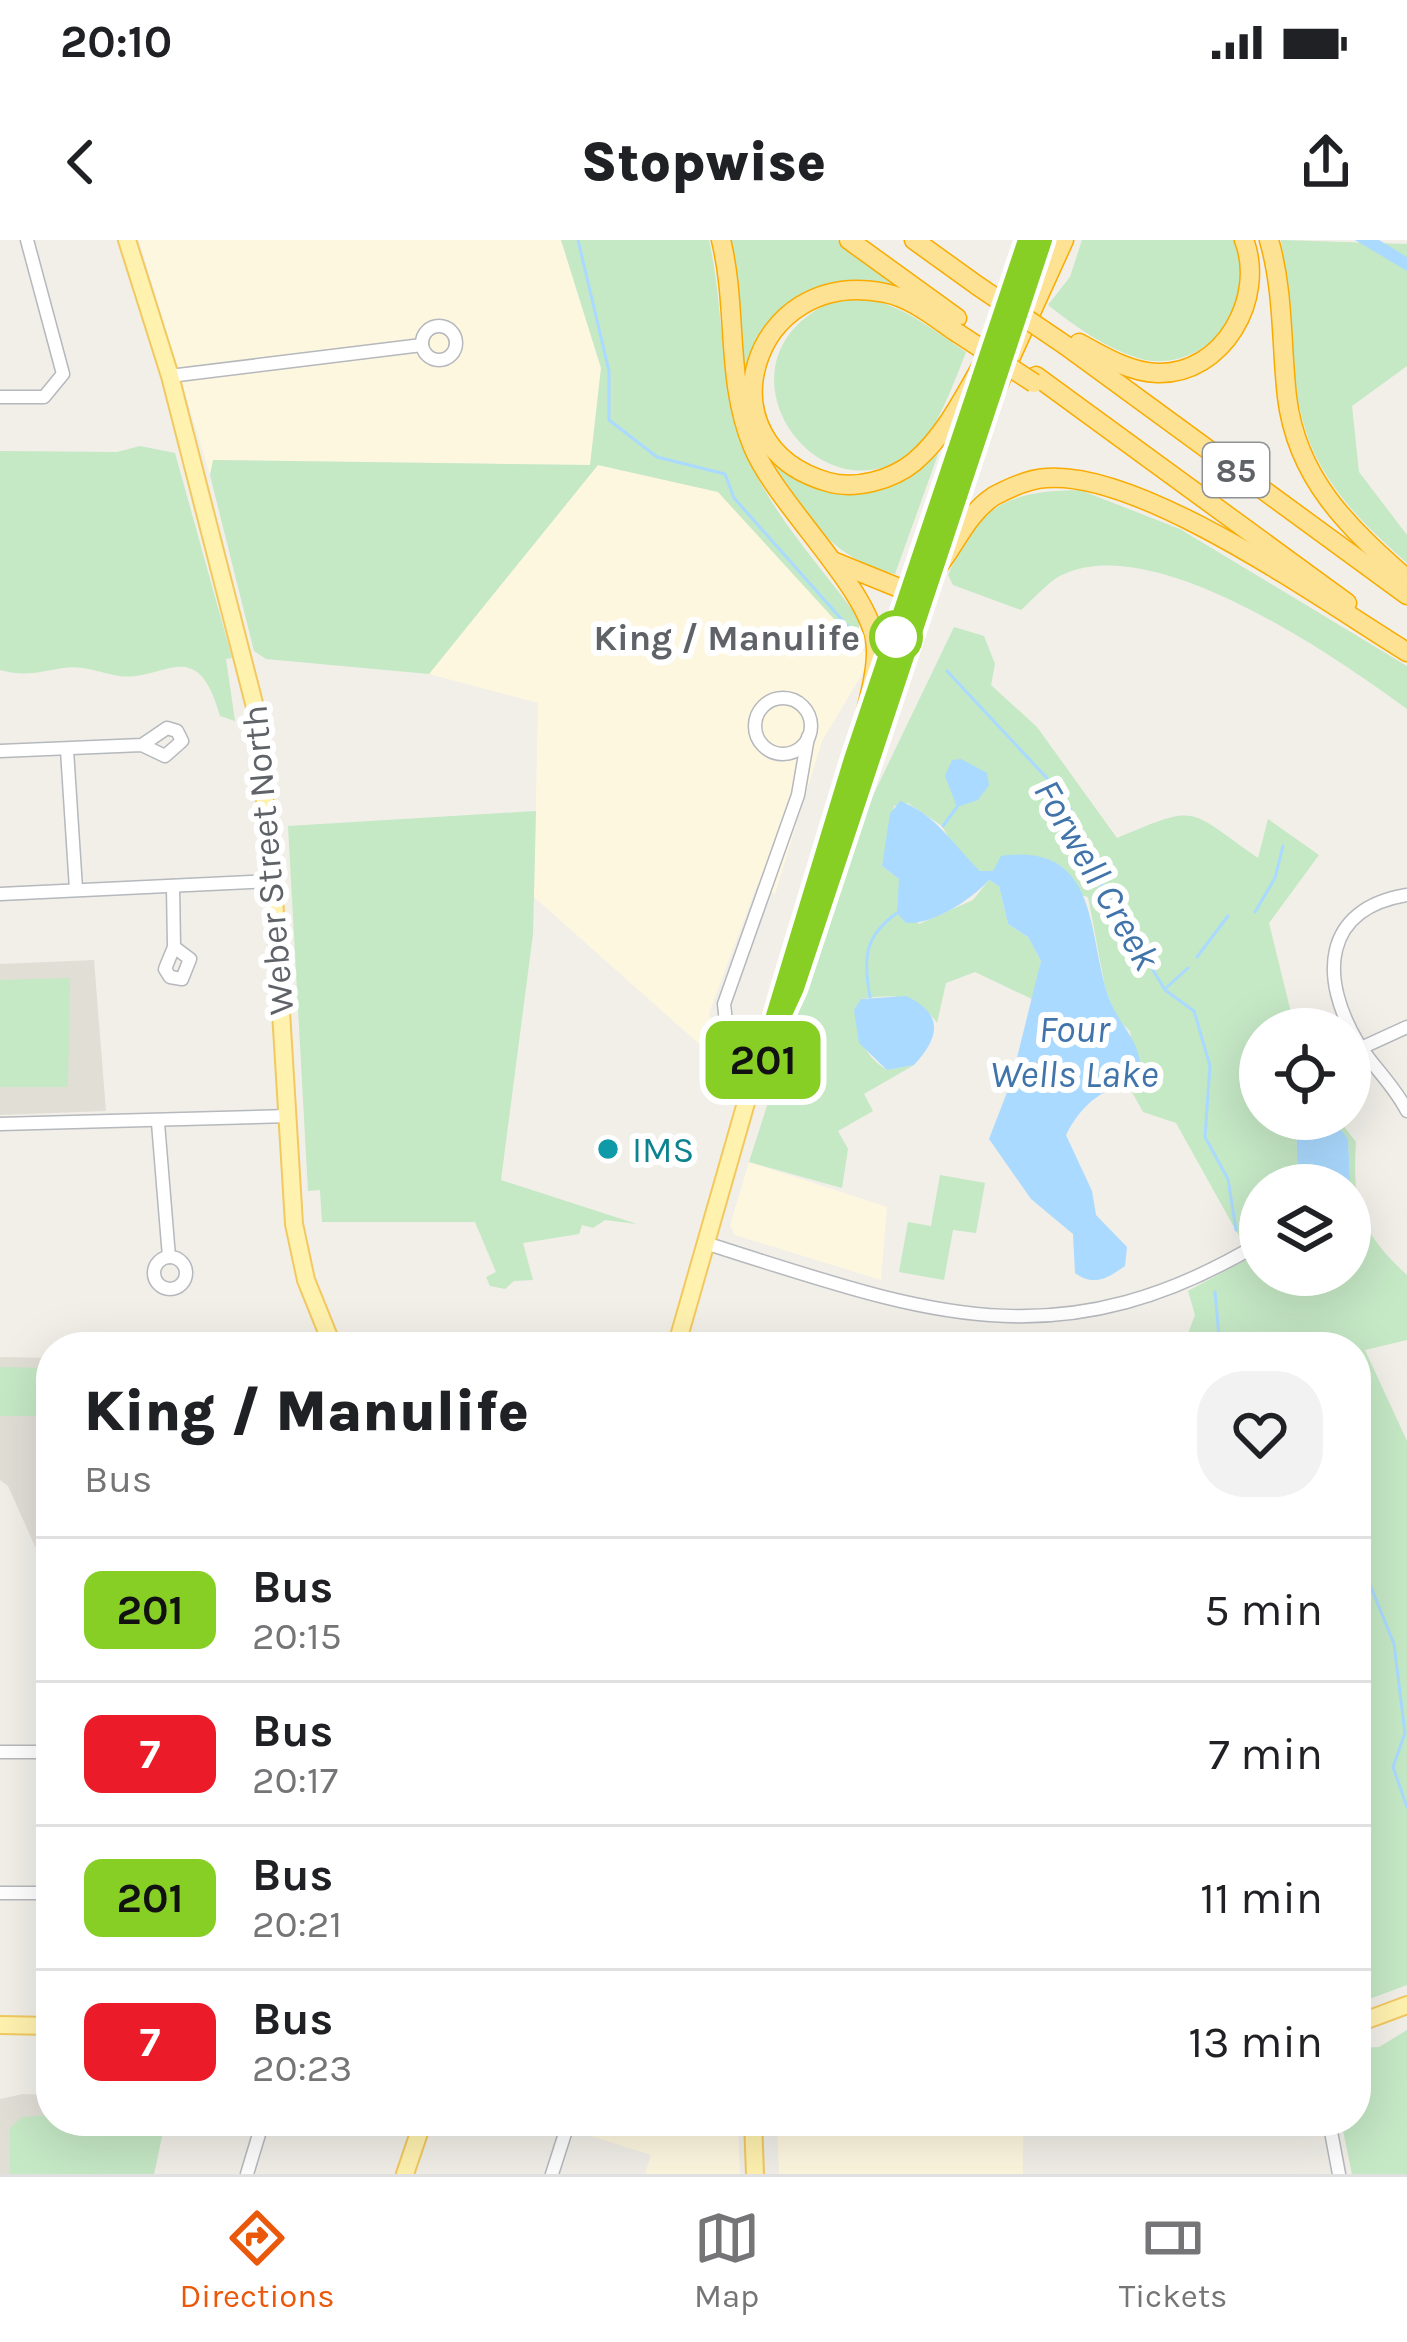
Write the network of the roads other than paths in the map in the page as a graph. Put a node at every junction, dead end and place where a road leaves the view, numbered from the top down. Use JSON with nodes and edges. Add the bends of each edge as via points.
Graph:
{"nodes":[{"id":1,"x":27,"y":240,"type":"edge"},
{"id":2,"x":127,"y":240,"type":"edge"},
{"id":3,"x":722,"y":240,"type":"edge"},
{"id":4,"x":849,"y":240,"type":"edge"},
{"id":5,"x":914,"y":240,"type":"edge"},
{"id":6,"x":1027,"y":240,"type":"edge"},
{"id":7,"x":1042,"y":240,"type":"edge"},
{"id":8,"x":1064,"y":240,"type":"edge"},
{"id":9,"x":1244,"y":240,"type":"edge"},
{"id":10,"x":1269,"y":240,"type":"edge"},
{"id":11,"x":978,"y":286,"type":"junction"},
{"id":12,"x":960,"y":328,"type":"junction"},
{"id":13,"x":996,"y":341,"type":"junction"},
{"id":14,"x":422,"y":345,"type":"dead end"},
{"id":15,"x":170,"y":376,"type":"junction"},
{"id":16,"x":0,"y":397,"type":"edge"},
{"id":17,"x":989,"y":405,"type":"junction"},
{"id":18,"x":810,"y":538,"type":"junction"},
{"id":19,"x":932,"y":574,"type":"junction"},
{"id":20,"x":1407,"y":579,"type":"edge"},
{"id":21,"x":909,"y":592,"type":"junction"},
{"id":22,"x":1407,"y":595,"type":"edge"},
{"id":23,"x":1407,"y":649,"type":"edge"},
{"id":24,"x":808,"y":737,"type":"junction"},
{"id":25,"x":860,"y":739,"type":"junction"},
{"id":26,"x":142,"y":745,"type":"dead end"},
{"id":27,"x":67,"y":750,"type":"junction"},
{"id":28,"x":0,"y":751,"type":"edge"},
{"id":29,"x":273,"y":881,"type":"junction"},
{"id":30,"x":173,"y":886,"type":"junction"},
{"id":31,"x":76,"y":889,"type":"junction"},
{"id":32,"x":0,"y":894,"type":"edge"},
{"id":33,"x":1407,"y":895,"type":"edge"},
{"id":34,"x":174,"y":947,"type":"dead end"},
{"id":35,"x":1346,"y":1008,"type":"edge"},
{"id":36,"x":1407,"y":1027,"type":"edge"},
{"id":37,"x":1371,"y":1043,"type":"edge"},
{"id":38,"x":761,"y":1062,"type":"junction"},
{"id":39,"x":1371,"y":1062,"type":"edge"},
{"id":40,"x":1407,"y":1111,"type":"edge"},
{"id":41,"x":289,"y":1116,"type":"junction"},
{"id":42,"x":158,"y":1123,"type":"junction"},
{"id":43,"x":0,"y":1124,"type":"edge"},
{"id":44,"x":708,"y":1244,"type":"junction"},
{"id":45,"x":1239,"y":1254,"type":"edge"},
{"id":46,"x":169,"y":1257,"type":"dead end"},
{"id":47,"x":327,"y":1332,"type":"edge"},
{"id":48,"x":681,"y":1332,"type":"edge"},
{"id":49,"x":0,"y":1752,"type":"edge"},
{"id":50,"x":36,"y":1752,"type":"edge"},
{"id":51,"x":0,"y":1893,"type":"edge"},
{"id":52,"x":36,"y":1894,"type":"edge"},
{"id":53,"x":1407,"y":2005,"type":"edge"},
{"id":54,"x":1371,"y":2018,"type":"edge"},
{"id":55,"x":0,"y":2025,"type":"edge"},
{"id":56,"x":36,"y":2026,"type":"edge"},
{"id":57,"x":259,"y":2136,"type":"edge"},
{"id":58,"x":418,"y":2136,"type":"edge"},
{"id":59,"x":564,"y":2136,"type":"edge"},
{"id":60,"x":754,"y":2136,"type":"edge"},
{"id":61,"x":1332,"y":2136,"type":"edge"},
{"id":62,"x":248,"y":2174,"type":"edge"},
{"id":63,"x":404,"y":2174,"type":"edge"},
{"id":64,"x":551,"y":2174,"type":"edge"},
{"id":65,"x":755,"y":2174,"type":"edge"},
{"id":66,"x":1339,"y":2174,"type":"edge"}],
"edges":[{"from":1,"to":16,"type":"street","via":[[63,374],[44,398]]},
{"from":2,"to":15,"type":"main road","name":"Weber Street North"},
{"from":3,"to":18,"type":"highway","via":[[742,414],[768,477]]},
{"from":4,"to":12,"type":"highway","number":"85"},
{"from":5,"to":11,"type":"highway","number":"85"},
{"from":6,"to":13,"type":"main road"},
{"from":7,"to":17,"type":"main road"},
{"from":8,"to":17,"type":"highway"},
{"from":9,"to":11,"type":"highway","bridge":true,"via":[[1251,296],[1216,349],[1189,369],[1123,366]]},
{"from":10,"to":20,"type":"highway","via":[[1287,401],[1302,459],[1344,523]]},
{"from":11,"to":22,"type":"highway","number":"85","bridge":true},
{"from":12,"to":13,"type":"highway","via":[[886,293],[842,289],[802,301],[773,327],[754,365],[752,405],[766,440],[813,478],[843,486],[875,482],[913,463]]},
{"from":12,"to":23,"type":"highway","number":"85","bridge":true},
{"from":13,"to":21,"type":"main road"},
{"from":14,"to":15,"type":"street"},
{"from":15,"to":29,"type":"main road","name":"Weber Street North","via":[[256,711]]},
{"from":17,"to":19,"type":"main road"},
{"from":18,"to":21,"type":"highway","via":[[853,573]]},
{"from":18,"to":25,"type":"highway","via":[[875,637]]},
{"from":19,"to":23,"type":"highway","via":[[972,515],[998,494],[1068,479],[1136,499],[1221,539]]},
{"from":19,"to":38,"type":"main road","via":[[795,988]]},
{"from":21,"to":25,"type":"main road"},
{"from":24,"to":24,"type":"street","via":[[808,714],[792,700],[766,703],[756,719],[761,744],[778,754]]},
{"from":24,"to":38,"type":"street","via":[[798,795],[724,1004],[728,1040]]},
{"from":25,"to":38,"type":"main road"},
{"from":26,"to":27,"type":"street"},
{"from":27,"to":28,"type":"street"},
{"from":27,"to":31,"type":"street"},
{"from":29,"to":30,"type":"street"},
{"from":29,"to":41,"type":"main road","name":"Weber Street North"},
{"from":30,"to":31,"type":"street"},
{"from":30,"to":34,"type":"street"},
{"from":31,"to":32,"type":"street"},
{"from":33,"to":35,"type":"street","via":[[1364,906],[1341,929],[1335,949]]},
{"from":36,"to":37,"type":"street"},
{"from":38,"to":44,"type":"main road"},
{"from":39,"to":40,"type":"street"},
{"from":41,"to":42,"type":"street"},
{"from":41,"to":47,"type":"main road","name":"Weber Street North","via":[[294,1224]]},
{"from":42,"to":43,"type":"street"},
{"from":42,"to":46,"type":"street"},
{"from":44,"to":45,"type":"street","via":[[898,1303],[1042,1317],[1095,1313],[1160,1293]]},
{"from":44,"to":48,"type":"main road"},
{"from":49,"to":50,"type":"street"},
{"from":51,"to":52,"type":"street"},
{"from":53,"to":54,"type":"main road"},
{"from":55,"to":56,"type":"main road"},
{"from":57,"to":62,"type":"street"},
{"from":58,"to":63,"type":"main road"},
{"from":59,"to":64,"type":"street"},
{"from":60,"to":65,"type":"main road"},
{"from":61,"to":66,"type":"street"}]}
